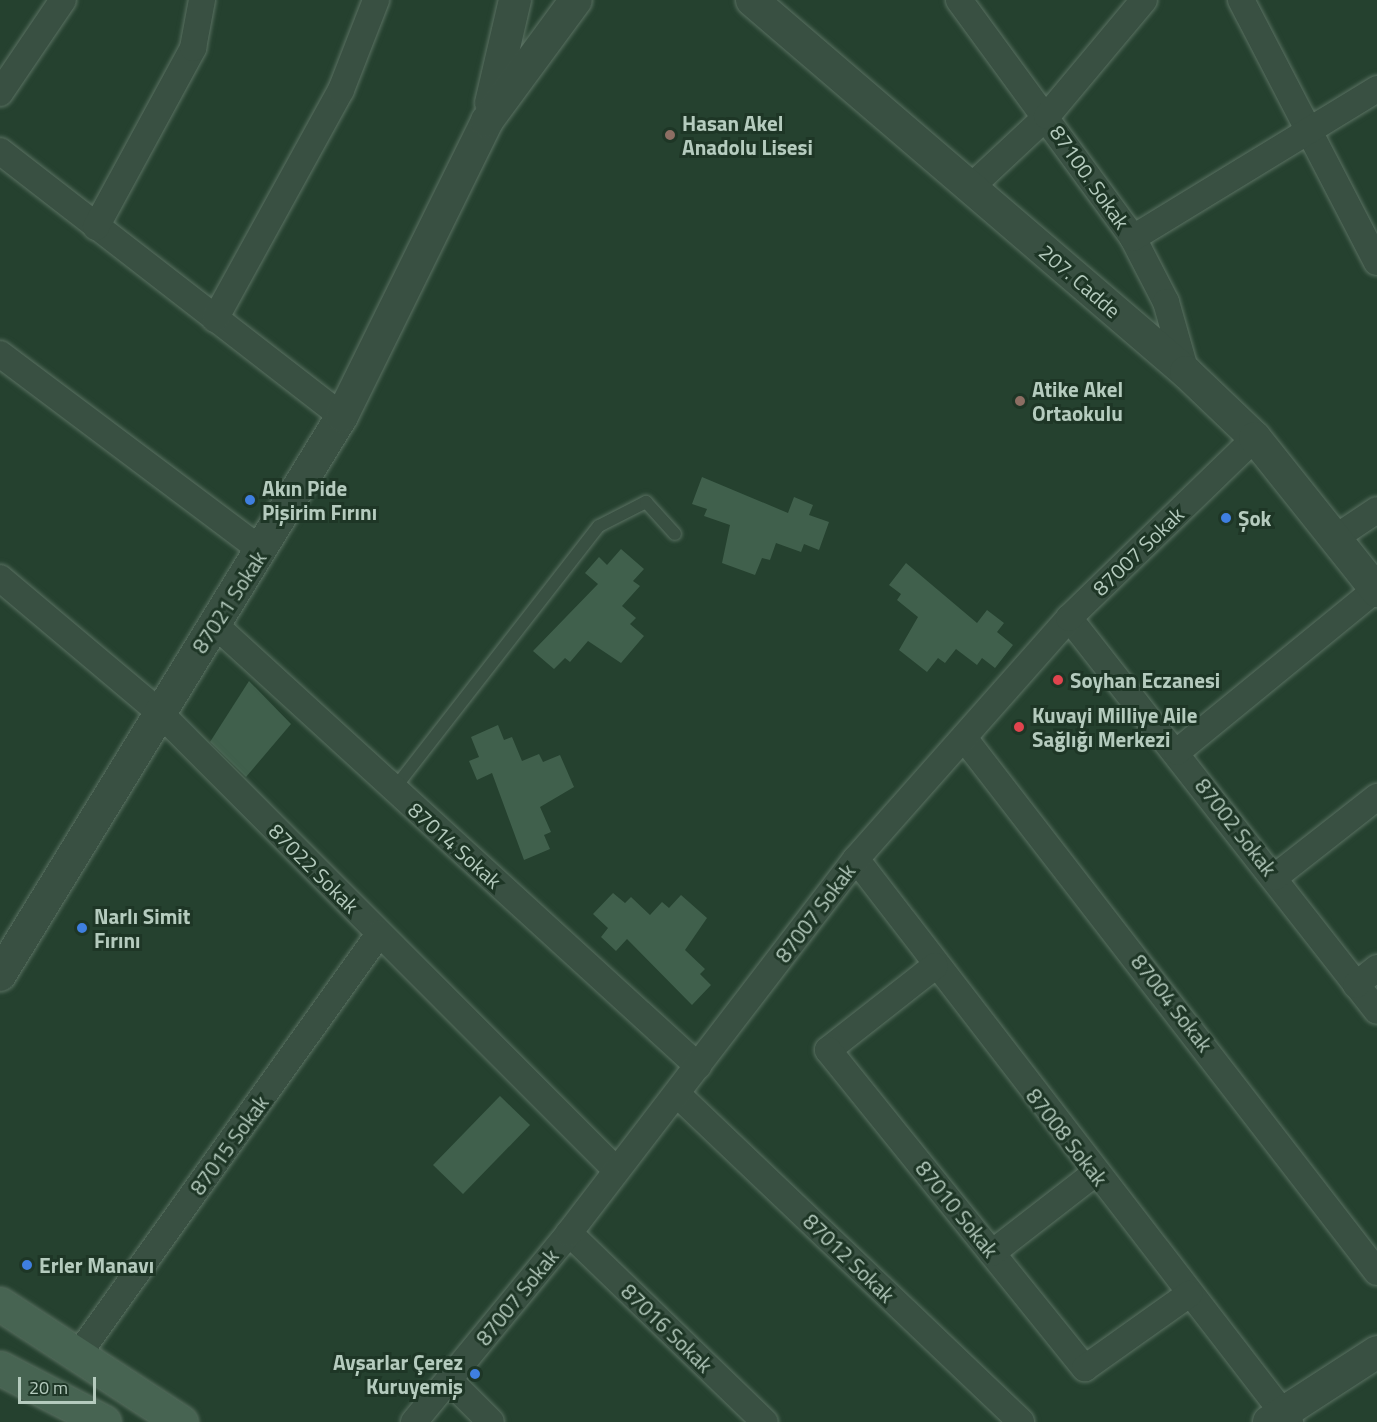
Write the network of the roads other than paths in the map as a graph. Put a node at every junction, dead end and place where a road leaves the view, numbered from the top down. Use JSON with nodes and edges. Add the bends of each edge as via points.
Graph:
{"nodes":[{"id":1,"x":63,"y":0,"type":"edge"},
{"id":2,"x":202,"y":0,"type":"edge"},
{"id":3,"x":376,"y":0,"type":"edge"},
{"id":4,"x":515,"y":0,"type":"edge"},
{"id":5,"x":576,"y":0,"type":"edge"},
{"id":6,"x":752,"y":0,"type":"edge"},
{"id":7,"x":959,"y":0,"type":"edge"},
{"id":8,"x":1241,"y":0,"type":"edge"},
{"id":9,"x":1131,"y":6,"type":"edge"},
{"id":10,"x":1377,"y":89,"type":"edge"},
{"id":11,"x":0,"y":93,"type":"edge"},
{"id":12,"x":1047,"y":116,"type":"junction"},
{"id":13,"x":487,"y":121,"type":"junction"},
{"id":14,"x":1310,"y":128,"type":"junction"},
{"id":15,"x":0,"y":151,"type":"edge"},
{"id":16,"x":971,"y":187,"type":"junction"},
{"id":17,"x":96,"y":227,"type":"junction"},
{"id":18,"x":1133,"y":238,"type":"junction"},
{"id":19,"x":1375,"y":254,"type":"edge"},
{"id":20,"x":215,"y":318,"type":"junction"},
{"id":21,"x":0,"y":354,"type":"edge"},
{"id":22,"x":1186,"y":372,"type":"junction"},
{"id":23,"x":342,"y":416,"type":"junction"},
{"id":24,"x":1255,"y":438,"type":"junction"},
{"id":25,"x":1377,"y":510,"type":"edge"},
{"id":26,"x":675,"y":534,"type":"dead end"},
{"id":27,"x":1335,"y":538,"type":"junction"},
{"id":28,"x":262,"y":551,"type":"junction"},
{"id":29,"x":0,"y":578,"type":"edge"},
{"id":30,"x":1376,"y":590,"type":"edge"},
{"id":31,"x":1069,"y":618,"type":"junction"},
{"id":32,"x":213,"y":623,"type":"junction"},
{"id":33,"x":158,"y":711,"type":"junction"},
{"id":34,"x":964,"y":738,"type":"junction"},
{"id":35,"x":1177,"y":752,"type":"junction"},
{"id":36,"x":394,"y":789,"type":"junction"},
{"id":37,"x":1377,"y":797,"type":"edge"},
{"id":38,"x":856,"y":859,"type":"junction"},
{"id":39,"x":1275,"y":877,"type":"junction"},
{"id":40,"x":379,"y":934,"type":"junction"},
{"id":41,"x":935,"y":966,"type":"junction"},
{"id":42,"x":1377,"y":968,"type":"edge"},
{"id":43,"x":0,"y":975,"type":"edge"},
{"id":44,"x":1356,"y":985,"type":"junction"},
{"id":45,"x":1377,"y":1011,"type":"edge"},
{"id":46,"x":698,"y":1066,"type":"junction"},
{"id":47,"x":677,"y":1094,"type":"junction"},
{"id":48,"x":616,"y":1170,"type":"junction"},
{"id":49,"x":1095,"y":1173,"type":"junction"},
{"id":50,"x":569,"y":1233,"type":"junction"},
{"id":51,"x":992,"y":1253,"type":"junction"},
{"id":52,"x":1377,"y":1272,"type":"edge"},
{"id":53,"x":1189,"y":1294,"type":"junction"},
{"id":54,"x":0,"y":1304,"type":"edge"},
{"id":55,"x":1377,"y":1352,"type":"edge"},
{"id":56,"x":78,"y":1355,"type":"junction"},
{"id":57,"x":0,"y":1368,"type":"edge"},
{"id":58,"x":449,"y":1380,"type":"junction"},
{"id":59,"x":1280,"y":1419,"type":"edge"},
{"id":60,"x":104,"y":1422,"type":"edge"},
{"id":61,"x":181,"y":1422,"type":"edge"},
{"id":62,"x":414,"y":1422,"type":"edge"},
{"id":63,"x":491,"y":1422,"type":"edge"},
{"id":64,"x":765,"y":1422,"type":"edge"},
{"id":65,"x":1021,"y":1422,"type":"edge"}],
"edges":[{"from":1,"to":11,"type":"street"},
{"from":2,"to":17,"type":"street","via":[[193,48]]},
{"from":3,"to":20,"type":"street","via":[[341,90]]},
{"from":4,"to":13,"type":"street"},
{"from":5,"to":13,"type":"street"},
{"from":6,"to":16,"type":"street","name":"207. Cadde"},
{"from":7,"to":12,"type":"street","name":"87100. Sokak"},
{"from":8,"to":14,"type":"street"},
{"from":9,"to":12,"type":"street"},
{"from":10,"to":14,"type":"street"},
{"from":12,"to":16,"type":"street"},
{"from":12,"to":18,"type":"street","name":"87100. Sokak"},
{"from":13,"to":23,"type":"street","name":"87021 Sokak"},
{"from":14,"to":18,"type":"street"},
{"from":14,"to":19,"type":"street"},
{"from":15,"to":17,"type":"street"},
{"from":16,"to":22,"type":"street","name":"207. Cadde"},
{"from":17,"to":20,"type":"street"},
{"from":18,"to":22,"type":"street","name":"87100. Sokak","via":[[1166,302]]},
{"from":20,"to":23,"type":"street"},
{"from":21,"to":28,"type":"street"},
{"from":22,"to":24,"type":"street","name":"207. Cadde"},
{"from":23,"to":28,"type":"street","name":"87021 Sokak"},
{"from":24,"to":27,"type":"street","name":"207. Cadde"},
{"from":24,"to":31,"type":"street","name":"87007 Sokak"},
{"from":25,"to":27,"type":"street"},
{"from":26,"to":36,"type":"lane","via":[[646,502],[599,526]]},
{"from":27,"to":30,"type":"street","name":"207. Cadde"},
{"from":28,"to":32,"type":"street","name":"87021 Sokak"},
{"from":29,"to":33,"type":"street","name":"87022 Sokak"},
{"from":30,"to":35,"type":"street"},
{"from":31,"to":34,"type":"street","name":"87007 Sokak"},
{"from":31,"to":35,"type":"street","name":"87002 Sokak"},
{"from":32,"to":33,"type":"street","name":"87021 Sokak"},
{"from":32,"to":36,"type":"street","name":"87014 Sokak"},
{"from":33,"to":40,"type":"street","name":"87022 Sokak"},
{"from":33,"to":43,"type":"street","name":"87021 Sokak"},
{"from":34,"to":38,"type":"street","name":"87007 Sokak"},
{"from":34,"to":52,"type":"street","name":"87004 Sokak"},
{"from":35,"to":39,"type":"street","name":"87002 Sokak"},
{"from":36,"to":46,"type":"street","name":"87014 Sokak"},
{"from":37,"to":39,"type":"street"},
{"from":38,"to":41,"type":"street","name":"87008 Sokak"},
{"from":38,"to":46,"type":"street","name":"87007 Sokak"},
{"from":39,"to":44,"type":"street","name":"87002 Sokak"},
{"from":40,"to":48,"type":"street","name":"87022 Sokak"},
{"from":40,"to":56,"type":"street","name":"87015 Sokak"},
{"from":41,"to":49,"type":"street","name":"87008 Sokak"},
{"from":41,"to":51,"type":"street","name":"87010 Sokak","via":[[828,1050]]},
{"from":42,"to":44,"type":"street"},
{"from":44,"to":45,"type":"street","name":"87002 Sokak"},
{"from":46,"to":47,"type":"street","name":"87007 Sokak"},
{"from":47,"to":48,"type":"street","name":"87007 Sokak"},
{"from":47,"to":65,"type":"street","name":"87012 Sokak"},
{"from":48,"to":50,"type":"street","name":"87007 Sokak"},
{"from":49,"to":51,"type":"street"},
{"from":49,"to":53,"type":"street","name":"87008 Sokak"},
{"from":50,"to":58,"type":"street","name":"87007 Sokak"},
{"from":50,"to":64,"type":"street","name":"87016 Sokak"},
{"from":51,"to":53,"type":"street","name":"87010 Sokak","via":[[1085,1368]]},
{"from":53,"to":59,"type":"street","name":"87008 Sokak"},
{"from":54,"to":56,"type":"main road"},
{"from":55,"to":59,"type":"street"},
{"from":56,"to":61,"type":"main road"},
{"from":57,"to":60,"type":"main road"},
{"from":58,"to":62,"type":"street","name":"87007 Sokak"},
{"from":58,"to":63,"type":"street"}]}
